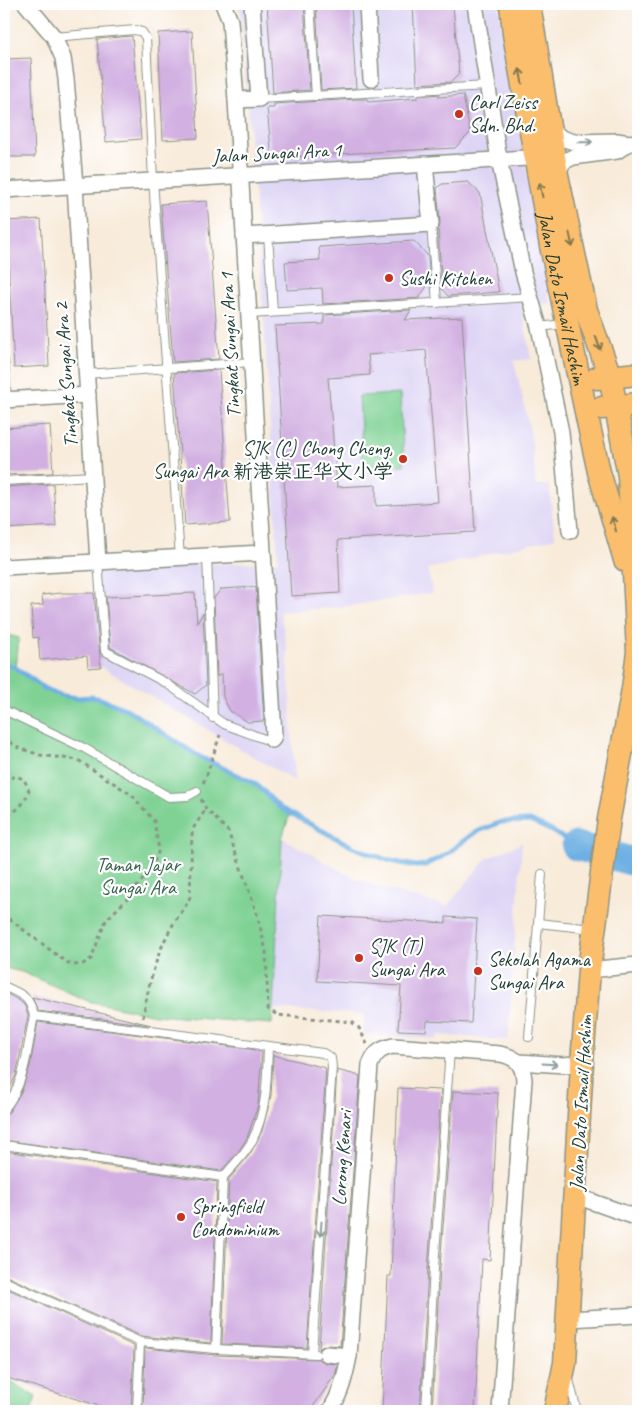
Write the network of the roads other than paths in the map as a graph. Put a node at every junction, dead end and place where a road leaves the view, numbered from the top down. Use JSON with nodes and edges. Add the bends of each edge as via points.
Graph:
{"nodes":[{"id":1,"x":26,"y":4,"type":"edge"},
{"id":2,"x":223,"y":4,"type":"edge"},
{"id":3,"x":252,"y":4,"type":"edge"},
{"id":4,"x":310,"y":4,"type":"edge"},
{"id":5,"x":367,"y":4,"type":"edge"},
{"id":6,"x":474,"y":4,"type":"edge"},
{"id":7,"x":510,"y":4,"type":"edge"},
{"id":8,"x":529,"y":4,"type":"edge"},
{"id":9,"x":54,"y":38,"type":"junction"},
{"id":10,"x":372,"y":78,"type":"dead end"},
{"id":11,"x":487,"y":86,"type":"junction"},
{"id":12,"x":316,"y":96,"type":"junction"},
{"id":13,"x":259,"y":99,"type":"junction"},
{"id":14,"x":236,"y":100,"type":"junction"},
{"id":15,"x":548,"y":125,"type":"junction"},
{"id":16,"x":633,"y":143,"type":"edge"},
{"id":17,"x":500,"y":160,"type":"junction"},
{"id":18,"x":549,"y":163,"type":"junction"},
{"id":19,"x":425,"y":164,"type":"junction"},
{"id":20,"x":240,"y":175,"type":"junction"},
{"id":21,"x":153,"y":180,"type":"junction"},
{"id":22,"x":74,"y":185,"type":"junction"},
{"id":23,"x":4,"y":190,"type":"edge"},
{"id":24,"x":431,"y":224,"type":"junction"},
{"id":25,"x":268,"y":234,"type":"junction"},
{"id":26,"x":244,"y":236,"type":"junction"},
{"id":27,"x":531,"y":297,"type":"junction"},
{"id":28,"x":437,"y":303,"type":"junction"},
{"id":29,"x":273,"y":312,"type":"junction"},
{"id":30,"x":249,"y":314,"type":"junction"},
{"id":31,"x":568,"y":324,"type":"junction"},
{"id":32,"x":539,"y":327,"type":"junction"},
{"id":33,"x":4,"y":360,"type":"edge"},
{"id":34,"x":251,"y":362,"type":"junction"},
{"id":35,"x":166,"y":368,"type":"junction"},
{"id":36,"x":86,"y":374,"type":"junction"},
{"id":37,"x":638,"y":374,"type":"edge"},
{"id":38,"x":610,"y":376,"type":"junction"},
{"id":39,"x":580,"y":380,"type":"junction"},
{"id":40,"x":88,"y":395,"type":"junction"},
{"id":41,"x":5,"y":400,"type":"edge"},
{"id":42,"x":627,"y":406,"type":"edge"},
{"id":43,"x":586,"y":410,"type":"junction"},
{"id":44,"x":638,"y":451,"type":"edge"},
{"id":45,"x":93,"y":476,"type":"junction"},
{"id":46,"x":629,"y":476,"type":"junction"},
{"id":47,"x":4,"y":481,"type":"edge"},
{"id":48,"x":570,"y":531,"type":"dead end"},
{"id":49,"x":263,"y":553,"type":"junction"},
{"id":50,"x":207,"y":556,"type":"junction"},
{"id":51,"x":180,"y":558,"type":"junction"},
{"id":52,"x":98,"y":562,"type":"junction"},
{"id":53,"x":4,"y":567,"type":"edge"},
{"id":54,"x":636,"y":587,"type":"junction"},
{"id":55,"x":638,"y":652,"type":"edge"},
{"id":56,"x":636,"y":689,"type":"edge"},
{"id":57,"x":4,"y":710,"type":"edge"},
{"id":58,"x":213,"y":718,"type":"junction"},
{"id":59,"x":272,"y":740,"type":"joint"},
{"id":60,"x":197,"y":791,"type":"road end"},
{"id":61,"x":542,"y":874,"type":"dead end"},
{"id":62,"x":538,"y":923,"type":"junction"},
{"id":63,"x":594,"y":929,"type":"junction"},
{"id":64,"x":638,"y":965,"type":"edge"},
{"id":65,"x":590,"y":970,"type":"junction"},
{"id":66,"x":4,"y":986,"type":"edge"},
{"id":67,"x":34,"y":1016,"type":"junction"},
{"id":68,"x":529,"y":1037,"type":"dead end"},
{"id":69,"x":268,"y":1046,"type":"junction"},
{"id":70,"x":450,"y":1050,"type":"junction"},
{"id":71,"x":519,"y":1062,"type":"junction"},
{"id":72,"x":582,"y":1063,"type":"junction"},
{"id":73,"x":4,"y":1109,"type":"edge"},
{"id":74,"x":4,"y":1145,"type":"edge"},
{"id":75,"x":223,"y":1177,"type":"junction"},
{"id":76,"x":576,"y":1196,"type":"junction"},
{"id":77,"x":638,"y":1218,"type":"edge"},
{"id":78,"x":4,"y":1281,"type":"edge"},
{"id":79,"x":638,"y":1315,"type":"edge"},
{"id":80,"x":569,"y":1319,"type":"junction"},
{"id":81,"x":140,"y":1342,"type":"junction"},
{"id":82,"x":216,"y":1349,"type":"junction"},
{"id":83,"x":320,"y":1354,"type":"junction"},
{"id":84,"x":349,"y":1356,"type":"junction"},
{"id":85,"x":565,"y":1363,"type":"junction"},
{"id":86,"x":136,"y":1411,"type":"edge"},
{"id":87,"x":330,"y":1411,"type":"edge"},
{"id":88,"x":426,"y":1411,"type":"edge"},
{"id":89,"x":500,"y":1411,"type":"edge"},
{"id":90,"x":555,"y":1411,"type":"edge"},
{"id":91,"x":577,"y":1411,"type":"edge"}],
"edges":[{"from":1,"to":9,"type":"street","name":"Tingkat Sungai Ara 2"},
{"from":2,"to":14,"type":"street","name":"Tingkat Sungai Ara 1","via":[[230,21]]},
{"from":3,"to":13,"type":"street"},
{"from":4,"to":12,"type":"lane"},
{"from":5,"to":10,"type":"street"},
{"from":6,"to":11,"type":"street"},
{"from":18,"to":7,"type":"main road","name":"Jalan Dato Ismail Hashim","one_way":true,"via":[[514,34]]},
{"from":8,"to":15,"type":"main road","name":"Jalan Dato Ismail Hashim"},
{"from":9,"to":21,"type":"lane","via":[[142,32],[146,38]]},
{"from":9,"to":22,"type":"street","name":"Tingkat Sungai Ara 2","via":[[66,79]]},
{"from":11,"to":12,"type":"lane"},
{"from":11,"to":17,"type":"street"},
{"from":12,"to":13,"type":"lane"},
{"from":13,"to":14,"type":"street"},
{"from":14,"to":20,"type":"street","name":"Tingkat Sungai Ara 1"},
{"from":15,"to":16,"type":"street","one_way":true,"via":[[561,138],[574,142]]},
{"from":15,"to":18,"type":"main road","name":"Jalan Dato Ismail Hashim"},
{"from":16,"to":18,"type":"street","via":[[617,151]]},
{"from":17,"to":18,"type":"street","name":"Jalan Sungai Ara 1"},
{"from":17,"to":19,"type":"street","name":"Jalan Sungai Ara 1"},
{"from":17,"to":27,"type":"street"},
{"from":31,"to":18,"type":"main road","name":"Jalan Dato Ismail Hashim","one_way":true},
{"from":18,"to":38,"type":"main road","name":"Jalan Dato Ismail Hashim","one_way":true,"via":[[586,310]]},
{"from":19,"to":20,"type":"street","name":"Jalan Sungai Ara 1"},
{"from":19,"to":24,"type":"street"},
{"from":20,"to":21,"type":"street","name":"Jalan Sungai Ara 1"},
{"from":20,"to":26,"type":"street","name":"Tingkat Sungai Ara 1"},
{"from":21,"to":22,"type":"street","name":"Jalan Sungai Ara 1"},
{"from":21,"to":35,"type":"lane"},
{"from":22,"to":23,"type":"street","name":"Jalan Sungai Ara 1"},
{"from":22,"to":36,"type":"street","name":"Tingkat Sungai Ara 2"},
{"from":24,"to":25,"type":"street"},
{"from":24,"to":28,"type":"lane"},
{"from":25,"to":26,"type":"street"},
{"from":25,"to":29,"type":"lane"},
{"from":26,"to":30,"type":"street","name":"Tingkat Sungai Ara 1"},
{"from":27,"to":28,"type":"lane"},
{"from":27,"to":32,"type":"street"},
{"from":28,"to":29,"type":"lane"},
{"from":29,"to":30,"type":"lane"},
{"from":30,"to":34,"type":"street","name":"Tingkat Sungai Ara 1"},
{"from":31,"to":32,"type":"lane"},
{"from":31,"to":39,"type":"main road","name":"Jalan Dato Ismail Hashim"},
{"from":32,"to":48,"type":"street","via":[[561,432]]},
{"from":33,"to":41,"type":"lane"},
{"from":34,"to":35,"type":"lane"},
{"from":34,"to":49,"type":"street","name":"Tingkat Sungai Ara 1"},
{"from":35,"to":36,"type":"lane"},
{"from":35,"to":51,"type":"lane"},
{"from":36,"to":40,"type":"street","name":"Tingkat Sungai Ara 2"},
{"from":37,"to":38,"type":"main road"},
{"from":38,"to":39,"type":"main road"},
{"from":38,"to":42,"type":"main road","name":"Jalan Dato Ismail Hashim"},
{"from":39,"to":43,"type":"main road","name":"Jalan Dato Ismail Hashim"},
{"from":40,"to":41,"type":"street"},
{"from":40,"to":45,"type":"street","name":"Tingkat Sungai Ara 2"},
{"from":42,"to":43,"type":"main road"},
{"from":42,"to":46,"type":"main road","name":"Jalan Dato Ismail Hashim"},
{"from":54,"to":43,"type":"main road","name":"Jalan Dato Ismail Hashim","one_way":true,"via":[[599,472]]},
{"from":44,"to":46,"type":"main road"},
{"from":45,"to":47,"type":"lane"},
{"from":45,"to":52,"type":"street","name":"Tingkat Sungai Ara 2"},
{"from":46,"to":54,"type":"main road","name":"Jalan Dato Ismail Hashim"},
{"from":49,"to":50,"type":"street"},
{"from":49,"to":59,"type":"street","name":"Tingkat Sungai Ara 1"},
{"from":50,"to":51,"type":"street"},
{"from":50,"to":58,"type":"lane"},
{"from":51,"to":52,"type":"street"},
{"from":52,"to":53,"type":"street"},
{"from":52,"to":58,"type":"lane","via":[[105,651],[166,683]]},
{"from":54,"to":55,"type":"main road","name":"Jalan Dato Ismail Hashim"},
{"from":55,"to":56,"type":"main road","name":"Jalan Dato Ismail Hashim"},
{"from":56,"to":63,"type":"main road","name":"Jalan Dato Ismail Hashim","via":[[610,818]]},
{"from":57,"to":60,"type":"lane","via":[[84,748],[169,797],[188,796]]},
{"from":58,"to":59,"type":"lane"},
{"from":61,"to":62,"type":"lane"},
{"from":62,"to":63,"type":"lane"},
{"from":62,"to":68,"type":"lane"},
{"from":63,"to":65,"type":"main road","name":"Jalan Dato Ismail Hashim"},
{"from":64,"to":65,"type":"street"},
{"from":65,"to":72,"type":"main road","name":"Jalan Dato Ismail Hashim"},
{"from":66,"to":67,"type":"lane","via":[[23,995],[31,1004]]},
{"from":67,"to":69,"type":"lane"},
{"from":67,"to":73,"type":"lane","via":[[22,1076]]},
{"from":69,"to":75,"type":"lane","via":[[265,1104],[260,1122],[251,1142]]},
{"from":69,"to":83,"type":"lane","one_way":true,"via":[[323,1053],[331,1058]]},
{"from":70,"to":71,"type":"street","via":[[512,1056]]},
{"from":70,"to":84,"type":"street","name":"Lorong Kenari","via":[[393,1046],[382,1048],[370,1064]]},
{"from":70,"to":88,"type":"lane"},
{"from":71,"to":72,"type":"street","one_way":true},
{"from":71,"to":89,"type":"street","via":[[524,1080]]},
{"from":72,"to":76,"type":"main road","name":"Jalan Dato Ismail Hashim"},
{"from":74,"to":75,"type":"lane"},
{"from":75,"to":82,"type":"lane"},
{"from":76,"to":77,"type":"street"},
{"from":76,"to":80,"type":"main road","name":"Jalan Dato Ismail Hashim"},
{"from":78,"to":81,"type":"lane"},
{"from":79,"to":80,"type":"street"},
{"from":80,"to":85,"type":"main road","name":"Jalan Dato Ismail Hashim"},
{"from":81,"to":82,"type":"lane"},
{"from":81,"to":86,"type":"lane"},
{"from":82,"to":83,"type":"lane"},
{"from":83,"to":84,"type":"street"},
{"from":84,"to":87,"type":"street","name":"Lorong Kenari","via":[[345,1380]]},
{"from":85,"to":90,"type":"main road","name":"Jalan Dato Ismail Hashim"},
{"from":85,"to":91,"type":"lane"}]}
